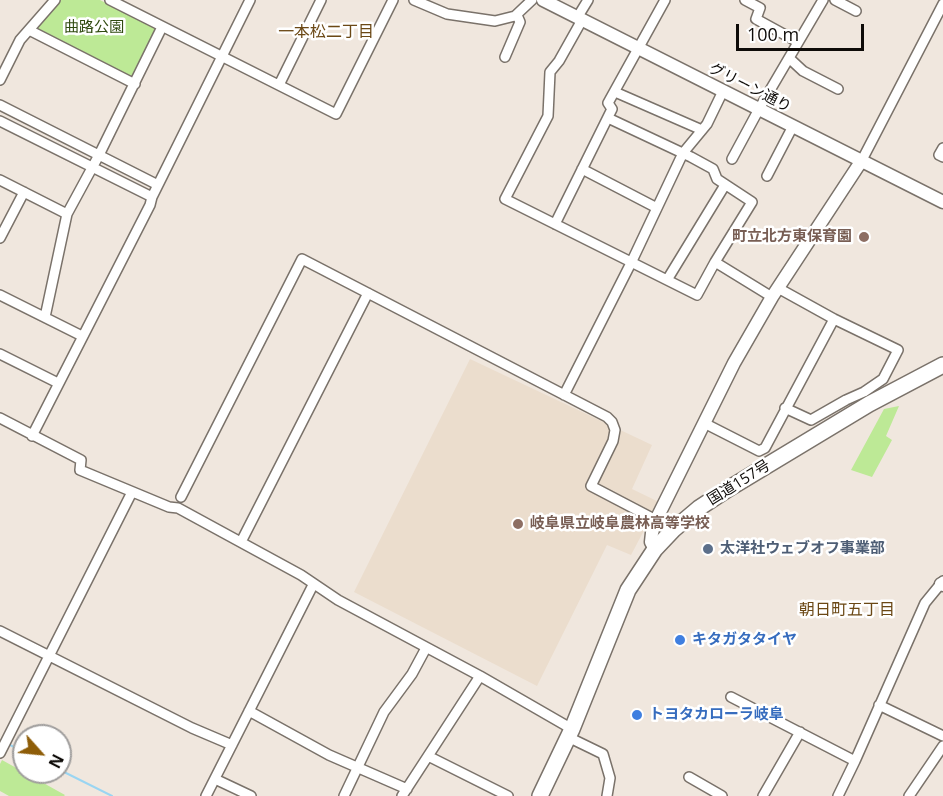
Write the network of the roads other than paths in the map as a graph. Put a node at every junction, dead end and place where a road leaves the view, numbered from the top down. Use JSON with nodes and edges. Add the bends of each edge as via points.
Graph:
{"nodes":[{"id":1,"x":55,"y":0,"type":"edge"},
{"id":2,"x":112,"y":0,"type":"edge"},
{"id":3,"x":250,"y":0,"type":"edge"},
{"id":4,"x":321,"y":0,"type":"edge"},
{"id":5,"x":393,"y":0,"type":"edge"},
{"id":6,"x":414,"y":0,"type":"edge"},
{"id":7,"x":532,"y":0,"type":"edge"},
{"id":8,"x":543,"y":0,"type":"edge"},
{"id":9,"x":588,"y":0,"type":"edge"},
{"id":10,"x":665,"y":0,"type":"edge"},
{"id":11,"x":745,"y":0,"type":"edge"},
{"id":12,"x":823,"y":0,"type":"edge"},
{"id":13,"x":835,"y":0,"type":"edge"},
{"id":14,"x":943,"y":4,"type":"edge"},
{"id":15,"x":856,"y":11,"type":"dead end"},
{"id":16,"x":517,"y":15,"type":"junction"},
{"id":17,"x":580,"y":19,"type":"junction"},
{"id":18,"x":162,"y":27,"type":"junction"},
{"id":19,"x":28,"y":30,"type":"junction"},
{"id":20,"x":798,"y":42,"type":"junction"},
{"id":21,"x":640,"y":48,"type":"junction"},
{"id":22,"x":222,"y":56,"type":"junction"},
{"id":23,"x":505,"y":57,"type":"dead end"},
{"id":24,"x":789,"y":58,"type":"junction"},
{"id":25,"x":0,"y":80,"type":"edge"},
{"id":26,"x":135,"y":84,"type":"junction"},
{"id":27,"x":279,"y":85,"type":"junction"},
{"id":28,"x":838,"y":89,"type":"dead end"},
{"id":29,"x":723,"y":91,"type":"junction"},
{"id":30,"x":615,"y":92,"type":"junction"},
{"id":31,"x":0,"y":105,"type":"edge"},
{"id":32,"x":759,"y":110,"type":"junction"},
{"id":33,"x":608,"y":118,"type":"junction"},
{"id":34,"x":0,"y":121,"type":"edge"},
{"id":35,"x":793,"y":126,"type":"junction"},
{"id":36,"x":702,"y":130,"type":"junction"},
{"id":37,"x":943,"y":148,"type":"edge"},
{"id":38,"x":682,"y":153,"type":"junction"},
{"id":39,"x":99,"y":155,"type":"junction"},
{"id":40,"x":943,"y":157,"type":"edge"},
{"id":41,"x":732,"y":159,"type":"dead end"},
{"id":42,"x":862,"y":160,"type":"junction"},
{"id":43,"x":92,"y":167,"type":"junction"},
{"id":44,"x":582,"y":170,"type":"junction"},
{"id":45,"x":767,"y":176,"type":"dead end"},
{"id":46,"x":0,"y":180,"type":"edge"},
{"id":47,"x":158,"y":185,"type":"junction"},
{"id":48,"x":725,"y":185,"type":"junction"},
{"id":49,"x":24,"y":192,"type":"junction"},
{"id":50,"x":152,"y":197,"type":"junction"},
{"id":51,"x":943,"y":202,"type":"edge"},
{"id":52,"x":657,"y":208,"type":"junction"},
{"id":53,"x":67,"y":214,"type":"junction"},
{"id":54,"x":555,"y":224,"type":"junction"},
{"id":55,"x":0,"y":237,"type":"edge"},
{"id":56,"x":715,"y":262,"type":"junction"},
{"id":57,"x":631,"y":263,"type":"junction"},
{"id":58,"x":667,"y":280,"type":"junction"},
{"id":59,"x":368,"y":293,"type":"junction"},
{"id":60,"x":775,"y":293,"type":"junction"},
{"id":61,"x":0,"y":295,"type":"edge"},
{"id":62,"x":45,"y":317,"type":"junction"},
{"id":63,"x":834,"y":319,"type":"junction"},
{"id":64,"x":82,"y":336,"type":"junction"},
{"id":65,"x":0,"y":354,"type":"edge"},
{"id":66,"x":943,"y":365,"type":"edge"},
{"id":67,"x":58,"y":383,"type":"junction"},
{"id":68,"x":564,"y":395,"type":"junction"},
{"id":69,"x":785,"y":408,"type":"junction"},
{"id":70,"x":0,"y":418,"type":"edge"},
{"id":71,"x":704,"y":423,"type":"junction"},
{"id":72,"x":32,"y":436,"type":"junction"},
{"id":73,"x":132,"y":492,"type":"junction"},
{"id":74,"x":181,"y":497,"type":"dead end"},
{"id":75,"x":656,"y":520,"type":"junction"},
{"id":76,"x":243,"y":538,"type":"dead end"},
{"id":77,"x":655,"y":549,"type":"junction"},
{"id":78,"x":942,"y":583,"type":"edge"},
{"id":79,"x":313,"y":585,"type":"junction"},
{"id":80,"x":0,"y":631,"type":"edge"},
{"id":81,"x":426,"y":648,"type":"junction"},
{"id":82,"x":50,"y":656,"type":"junction"},
{"id":83,"x":480,"y":676,"type":"junction"},
{"id":84,"x":731,"y":697,"type":"dead end"},
{"id":85,"x":879,"y":705,"type":"junction"},
{"id":86,"x":249,"y":711,"type":"junction"},
{"id":87,"x":800,"y":732,"type":"junction"},
{"id":88,"x":570,"y":733,"type":"junction"},
{"id":89,"x":943,"y":736,"type":"edge"},
{"id":90,"x":232,"y":745,"type":"junction"},
{"id":91,"x":943,"y":746,"type":"edge"},
{"id":92,"x":0,"y":753,"type":"edge"},
{"id":93,"x":428,"y":756,"type":"junction"},
{"id":94,"x":855,"y":761,"type":"junction"},
{"id":95,"x":358,"y":768,"type":"junction"},
{"id":96,"x":689,"y":777,"type":"dead end"},
{"id":97,"x":215,"y":779,"type":"junction"},
{"id":98,"x":405,"y":792,"type":"edge"},
{"id":99,"x":704,"y":792,"type":"edge"},
{"id":100,"x":206,"y":796,"type":"edge"},
{"id":101,"x":251,"y":796,"type":"edge"},
{"id":102,"x":344,"y":796,"type":"edge"},
{"id":103,"x":508,"y":796,"type":"edge"},
{"id":104,"x":540,"y":796,"type":"edge"},
{"id":105,"x":607,"y":796,"type":"edge"},
{"id":106,"x":722,"y":796,"type":"edge"},
{"id":107,"x":763,"y":796,"type":"edge"},
{"id":108,"x":838,"y":796,"type":"edge"},
{"id":109,"x":909,"y":796,"type":"edge"}],
"edges":[{"from":1,"to":19,"type":"street"},
{"from":2,"to":18,"type":"street"},
{"from":3,"to":22,"type":"street"},
{"from":4,"to":27,"type":"street"},
{"from":5,"to":27,"type":"street","via":[[336,114]]},
{"from":6,"to":16,"type":"street","via":[[438,12],[474,20],[495,21]]},
{"from":7,"to":16,"type":"street"},
{"from":8,"to":17,"type":"street","name":"グリーン通り"},
{"from":9,"to":17,"type":"street"},
{"from":10,"to":21,"type":"street"},
{"from":11,"to":20,"type":"street","via":[[760,8],[756,19]]},
{"from":12,"to":20,"type":"street"},
{"from":13,"to":15,"type":"street"},
{"from":14,"to":42,"type":"street"},
{"from":16,"to":23,"type":"street","via":[[520,22]]},
{"from":17,"to":21,"type":"street","name":"グリーン通り"},
{"from":17,"to":54,"type":"street","via":[[550,72],[548,116],[505,199]]},
{"from":18,"to":22,"type":"street"},
{"from":18,"to":26,"type":"street"},
{"from":19,"to":25,"type":"street"},
{"from":19,"to":26,"type":"street"},
{"from":20,"to":24,"type":"street"},
{"from":21,"to":29,"type":"street","name":"グリーン通り"},
{"from":21,"to":30,"type":"street"},
{"from":22,"to":27,"type":"street"},
{"from":22,"to":47,"type":"street"},
{"from":24,"to":28,"type":"street","via":[[803,71]]},
{"from":24,"to":32,"type":"street"},
{"from":26,"to":39,"type":"street"},
{"from":29,"to":32,"type":"street","name":"グリーン通り"},
{"from":29,"to":36,"type":"street"},
{"from":30,"to":33,"type":"street","via":[[608,103],[612,109]]},
{"from":30,"to":36,"type":"street"},
{"from":31,"to":39,"type":"street"},
{"from":32,"to":35,"type":"street","name":"グリーン通り"},
{"from":32,"to":41,"type":"street"},
{"from":33,"to":38,"type":"street"},
{"from":33,"to":44,"type":"street"},
{"from":34,"to":43,"type":"street"},
{"from":35,"to":42,"type":"street","name":"グリーン通り"},
{"from":35,"to":45,"type":"street"},
{"from":36,"to":38,"type":"street"},
{"from":37,"to":40,"type":"street","via":[[939,155]]},
{"from":38,"to":48,"type":"street","via":[[713,169]]},
{"from":38,"to":52,"type":"street"},
{"from":39,"to":43,"type":"street"},
{"from":39,"to":47,"type":"street"},
{"from":42,"to":51,"type":"street","name":"グリーン通り"},
{"from":42,"to":60,"type":"street"},
{"from":43,"to":50,"type":"street"},
{"from":43,"to":53,"type":"street"},
{"from":44,"to":52,"type":"street"},
{"from":44,"to":54,"type":"street"},
{"from":46,"to":49,"type":"street"},
{"from":47,"to":50,"type":"street"},
{"from":48,"to":56,"type":"street","via":[[752,202]]},
{"from":48,"to":58,"type":"street"},
{"from":49,"to":53,"type":"street"},
{"from":49,"to":55,"type":"street"},
{"from":50,"to":64,"type":"street"},
{"from":52,"to":57,"type":"street"},
{"from":53,"to":62,"type":"street"},
{"from":54,"to":57,"type":"street"},
{"from":56,"to":58,"type":"street","via":[[697,294]]},
{"from":56,"to":60,"type":"street"},
{"from":57,"to":58,"type":"street"},
{"from":57,"to":68,"type":"street"},
{"from":59,"to":68,"type":"street"},
{"from":59,"to":74,"type":"street","via":[[302,259]]},
{"from":59,"to":76,"type":"street"},
{"from":60,"to":63,"type":"street"},
{"from":60,"to":71,"type":"street"},
{"from":61,"to":62,"type":"street"},
{"from":62,"to":64,"type":"street"},
{"from":63,"to":69,"type":"street"},
{"from":63,"to":69,"type":"street","via":[[898,350],[883,379],[811,420]]},
{"from":64,"to":67,"type":"street"},
{"from":65,"to":67,"type":"street"},
{"from":66,"to":77,"type":"highway","name":"国道157号","via":[[869,404],[728,489],[699,508]]},
{"from":67,"to":72,"type":"street"},
{"from":68,"to":75,"type":"street","via":[[607,417],[615,430],[591,486]]},
{"from":69,"to":71,"type":"street","via":[[765,448],[759,450]]},
{"from":70,"to":72,"type":"street"},
{"from":71,"to":75,"type":"street"},
{"from":72,"to":73,"type":"street","via":[[81,460],[80,470]]},
{"from":73,"to":79,"type":"street","via":[[178,508]]},
{"from":73,"to":82,"type":"street"},
{"from":75,"to":77,"type":"street","via":[[651,543]]},
{"from":77,"to":88,"type":"highway","name":"国道157号","via":[[628,590]]},
{"from":78,"to":85,"type":"street","via":[[925,603]]},
{"from":79,"to":81,"type":"street"},
{"from":79,"to":86,"type":"street"},
{"from":80,"to":82,"type":"street"},
{"from":81,"to":83,"type":"street"},
{"from":81,"to":95,"type":"street","via":[[384,712]]},
{"from":82,"to":90,"type":"street"},
{"from":82,"to":92,"type":"street"},
{"from":83,"to":88,"type":"street"},
{"from":83,"to":93,"type":"street"},
{"from":84,"to":87,"type":"street"},
{"from":85,"to":89,"type":"street"},
{"from":85,"to":94,"type":"street"},
{"from":86,"to":90,"type":"street"},
{"from":86,"to":95,"type":"street"},
{"from":87,"to":94,"type":"street"},
{"from":87,"to":107,"type":"street"},
{"from":88,"to":104,"type":"highway","name":"国道157号"},
{"from":88,"to":105,"type":"street","via":[[603,754],[610,778]]},
{"from":90,"to":97,"type":"street"},
{"from":91,"to":109,"type":"street"},
{"from":93,"to":98,"type":"street"},
{"from":93,"to":103,"type":"street"},
{"from":94,"to":108,"type":"street"},
{"from":95,"to":98,"type":"street"},
{"from":95,"to":102,"type":"street"},
{"from":96,"to":99,"type":"street"},
{"from":97,"to":100,"type":"street"},
{"from":97,"to":101,"type":"street"},
{"from":99,"to":106,"type":"street"}]}
